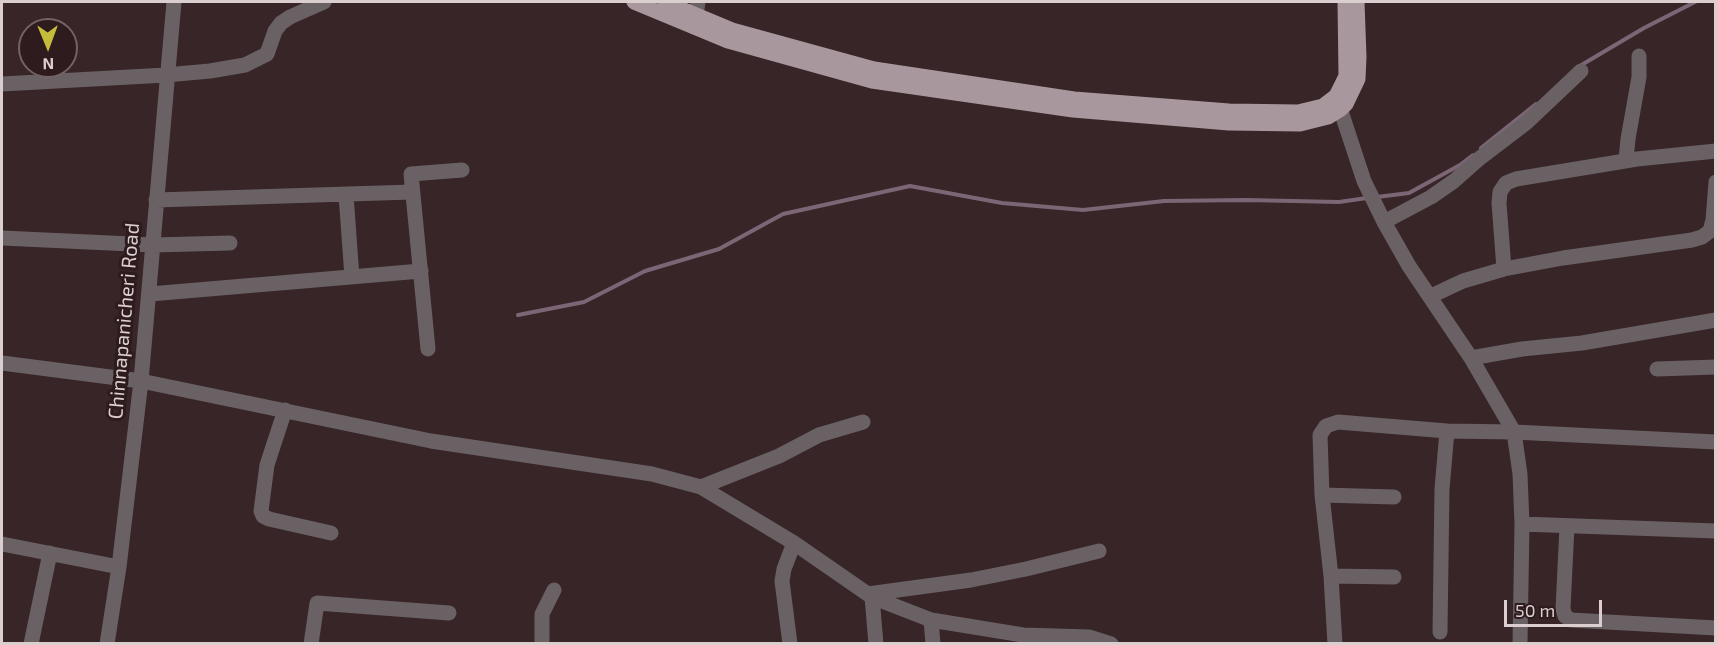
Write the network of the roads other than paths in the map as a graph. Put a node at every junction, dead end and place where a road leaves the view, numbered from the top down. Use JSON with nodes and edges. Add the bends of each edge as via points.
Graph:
{"nodes":[{"id":1,"x":174,"y":2,"type":"edge"},
{"id":2,"x":324,"y":2,"type":"edge"},
{"id":3,"x":634,"y":2,"type":"edge"},
{"id":4,"x":664,"y":2,"type":"edge"},
{"id":5,"x":1345,"y":2,"type":"edge"},
{"id":6,"x":1356,"y":2,"type":"edge"},
{"id":7,"x":697,"y":8,"type":"edge"},
{"id":8,"x":1639,"y":56,"type":"dead end"},
{"id":9,"x":1581,"y":71,"type":"dead end"},
{"id":10,"x":166,"y":75,"type":"junction"},
{"id":11,"x":2,"y":84,"type":"edge"},
{"id":12,"x":1339,"y":103,"type":"junction"},
{"id":13,"x":1716,"y":151,"type":"edge"},
{"id":14,"x":1626,"y":160,"type":"junction"},
{"id":15,"x":462,"y":170,"type":"dead end"},
{"id":16,"x":1716,"y":182,"type":"edge"},
{"id":17,"x":412,"y":192,"type":"junction"},
{"id":18,"x":346,"y":195,"type":"junction"},
{"id":19,"x":156,"y":200,"type":"junction"},
{"id":20,"x":1384,"y":222,"type":"junction"},
{"id":21,"x":2,"y":238,"type":"edge"},
{"id":22,"x":230,"y":243,"type":"dead end"},
{"id":23,"x":153,"y":245,"type":"junction"},
{"id":24,"x":1504,"y":269,"type":"junction"},
{"id":25,"x":421,"y":271,"type":"junction"},
{"id":26,"x":352,"y":276,"type":"junction"},
{"id":27,"x":150,"y":294,"type":"junction"},
{"id":28,"x":1431,"y":296,"type":"junction"},
{"id":29,"x":1716,"y":320,"type":"edge"},
{"id":30,"x":428,"y":349,"type":"dead end"},
{"id":31,"x":1471,"y":358,"type":"junction"},
{"id":32,"x":2,"y":363,"type":"edge"},
{"id":33,"x":1716,"y":367,"type":"edge"},
{"id":34,"x":1656,"y":369,"type":"dead end"},
{"id":35,"x":141,"y":381,"type":"junction"},
{"id":36,"x":285,"y":410,"type":"junction"},
{"id":37,"x":863,"y":422,"type":"dead end"},
{"id":38,"x":1447,"y":431,"type":"junction"},
{"id":39,"x":1514,"y":432,"type":"junction"},
{"id":40,"x":1716,"y":442,"type":"edge"},
{"id":41,"x":701,"y":488,"type":"junction"},
{"id":42,"x":1322,"y":495,"type":"junction"},
{"id":43,"x":1394,"y":497,"type":"dead end"},
{"id":44,"x":1522,"y":524,"type":"junction"},
{"id":45,"x":1568,"y":526,"type":"junction"},
{"id":46,"x":1716,"y":531,"type":"edge"},
{"id":47,"x":331,"y":533,"type":"dead end"},
{"id":48,"x":794,"y":543,"type":"junction"},
{"id":49,"x":2,"y":544,"type":"edge"},
{"id":50,"x":1099,"y":551,"type":"dead end"},
{"id":51,"x":50,"y":553,"type":"junction"},
{"id":52,"x":119,"y":567,"type":"junction"},
{"id":53,"x":1331,"y":576,"type":"junction"},
{"id":54,"x":1394,"y":577,"type":"dead end"},
{"id":55,"x":554,"y":590,"type":"dead end"},
{"id":56,"x":870,"y":596,"type":"junction"},
{"id":57,"x":449,"y":613,"type":"dead end"},
{"id":58,"x":931,"y":620,"type":"junction"},
{"id":59,"x":1716,"y":628,"type":"edge"},
{"id":60,"x":1440,"y":632,"type":"dead end"},
{"id":61,"x":1022,"y":639,"type":"edge"},
{"id":62,"x":31,"y":644,"type":"edge"},
{"id":63,"x":107,"y":644,"type":"edge"},
{"id":64,"x":311,"y":644,"type":"edge"},
{"id":65,"x":542,"y":644,"type":"edge"},
{"id":66,"x":790,"y":644,"type":"edge"},
{"id":67,"x":876,"y":644,"type":"edge"},
{"id":68,"x":933,"y":644,"type":"edge"},
{"id":69,"x":1110,"y":644,"type":"edge"},
{"id":70,"x":1335,"y":644,"type":"edge"},
{"id":71,"x":1520,"y":644,"type":"edge"}],
"edges":[{"from":1,"to":10,"type":"street","name":"Chinnapanicheri Road"},
{"from":2,"to":10,"type":"street","via":[[281,23],[263,58],[245,65]]},
{"from":3,"to":12,"type":"main road","via":[[728,41],[868,80],[981,98],[1228,123],[1300,124],[1328,117]]},
{"from":4,"to":7,"type":"main road"},
{"from":5,"to":12,"type":"main road","via":[[1346,76]]},
{"from":6,"to":12,"type":"main road","via":[[1358,79],[1346,104]]},
{"from":7,"to":12,"type":"main road","via":[[732,30],[874,69],[1074,99],[1229,111],[1298,112]]},
{"from":8,"to":14,"type":"street"},
{"from":9,"to":20,"type":"street","via":[[1526,123],[1454,181]]},
{"from":10,"to":11,"type":"street"},
{"from":10,"to":19,"type":"street","name":"Chinnapanicheri Road"},
{"from":12,"to":20,"type":"street","via":[[1364,180]]},
{"from":13,"to":14,"type":"street"},
{"from":14,"to":24,"type":"street","via":[[1506,183],[1499,203]]},
{"from":15,"to":17,"type":"street","via":[[411,174]]},
{"from":16,"to":24,"type":"street","via":[[1713,220],[1710,231],[1702,237]]},
{"from":17,"to":18,"type":"street"},
{"from":17,"to":25,"type":"street"},
{"from":18,"to":19,"type":"street"},
{"from":18,"to":26,"type":"street"},
{"from":19,"to":23,"type":"street","name":"Chinnapanicheri Road"},
{"from":20,"to":28,"type":"street"},
{"from":21,"to":23,"type":"street"},
{"from":22,"to":23,"type":"street"},
{"from":23,"to":27,"type":"street","name":"Chinnapanicheri Road"},
{"from":24,"to":28,"type":"street"},
{"from":25,"to":26,"type":"street"},
{"from":25,"to":30,"type":"street"},
{"from":26,"to":27,"type":"street"},
{"from":27,"to":35,"type":"street","name":"Chinnapanicheri Road"},
{"from":28,"to":31,"type":"street"},
{"from":29,"to":31,"type":"street"},
{"from":31,"to":39,"type":"street"},
{"from":32,"to":35,"type":"street"},
{"from":33,"to":34,"type":"street"},
{"from":35,"to":36,"type":"street"},
{"from":35,"to":52,"type":"street","name":"Chinnapanicheri Road"},
{"from":36,"to":41,"type":"street","via":[[431,441],[652,474]]},
{"from":36,"to":47,"type":"street","via":[[267,465],[261,511],[269,519]]},
{"from":37,"to":41,"type":"street","via":[[819,435]]},
{"from":38,"to":39,"type":"street"},
{"from":38,"to":42,"type":"street","via":[[1338,422],[1326,426],[1320,435]]},
{"from":38,"to":60,"type":"street"},
{"from":39,"to":40,"type":"street"},
{"from":39,"to":44,"type":"street"},
{"from":41,"to":48,"type":"street"},
{"from":42,"to":43,"type":"street"},
{"from":42,"to":53,"type":"street"},
{"from":44,"to":45,"type":"street"},
{"from":44,"to":71,"type":"street"},
{"from":45,"to":46,"type":"street"},
{"from":45,"to":59,"type":"street","via":[[1565,616],[1571,620]]},
{"from":48,"to":56,"type":"street"},
{"from":48,"to":66,"type":"street","via":[[782,581]]},
{"from":49,"to":51,"type":"street"},
{"from":50,"to":56,"type":"street","via":[[971,580]]},
{"from":51,"to":52,"type":"street"},
{"from":51,"to":62,"type":"street"},
{"from":52,"to":63,"type":"street","name":"Chinnapanicheri Road"},
{"from":53,"to":54,"type":"street"},
{"from":53,"to":70,"type":"street"},
{"from":55,"to":65,"type":"street","via":[[542,614]]},
{"from":56,"to":58,"type":"street"},
{"from":56,"to":67,"type":"street"},
{"from":57,"to":64,"type":"street","via":[[317,603]]},
{"from":58,"to":61,"type":"street"},
{"from":58,"to":68,"type":"street"},
{"from":61,"to":69,"type":"street","via":[[1089,638]]}]}
